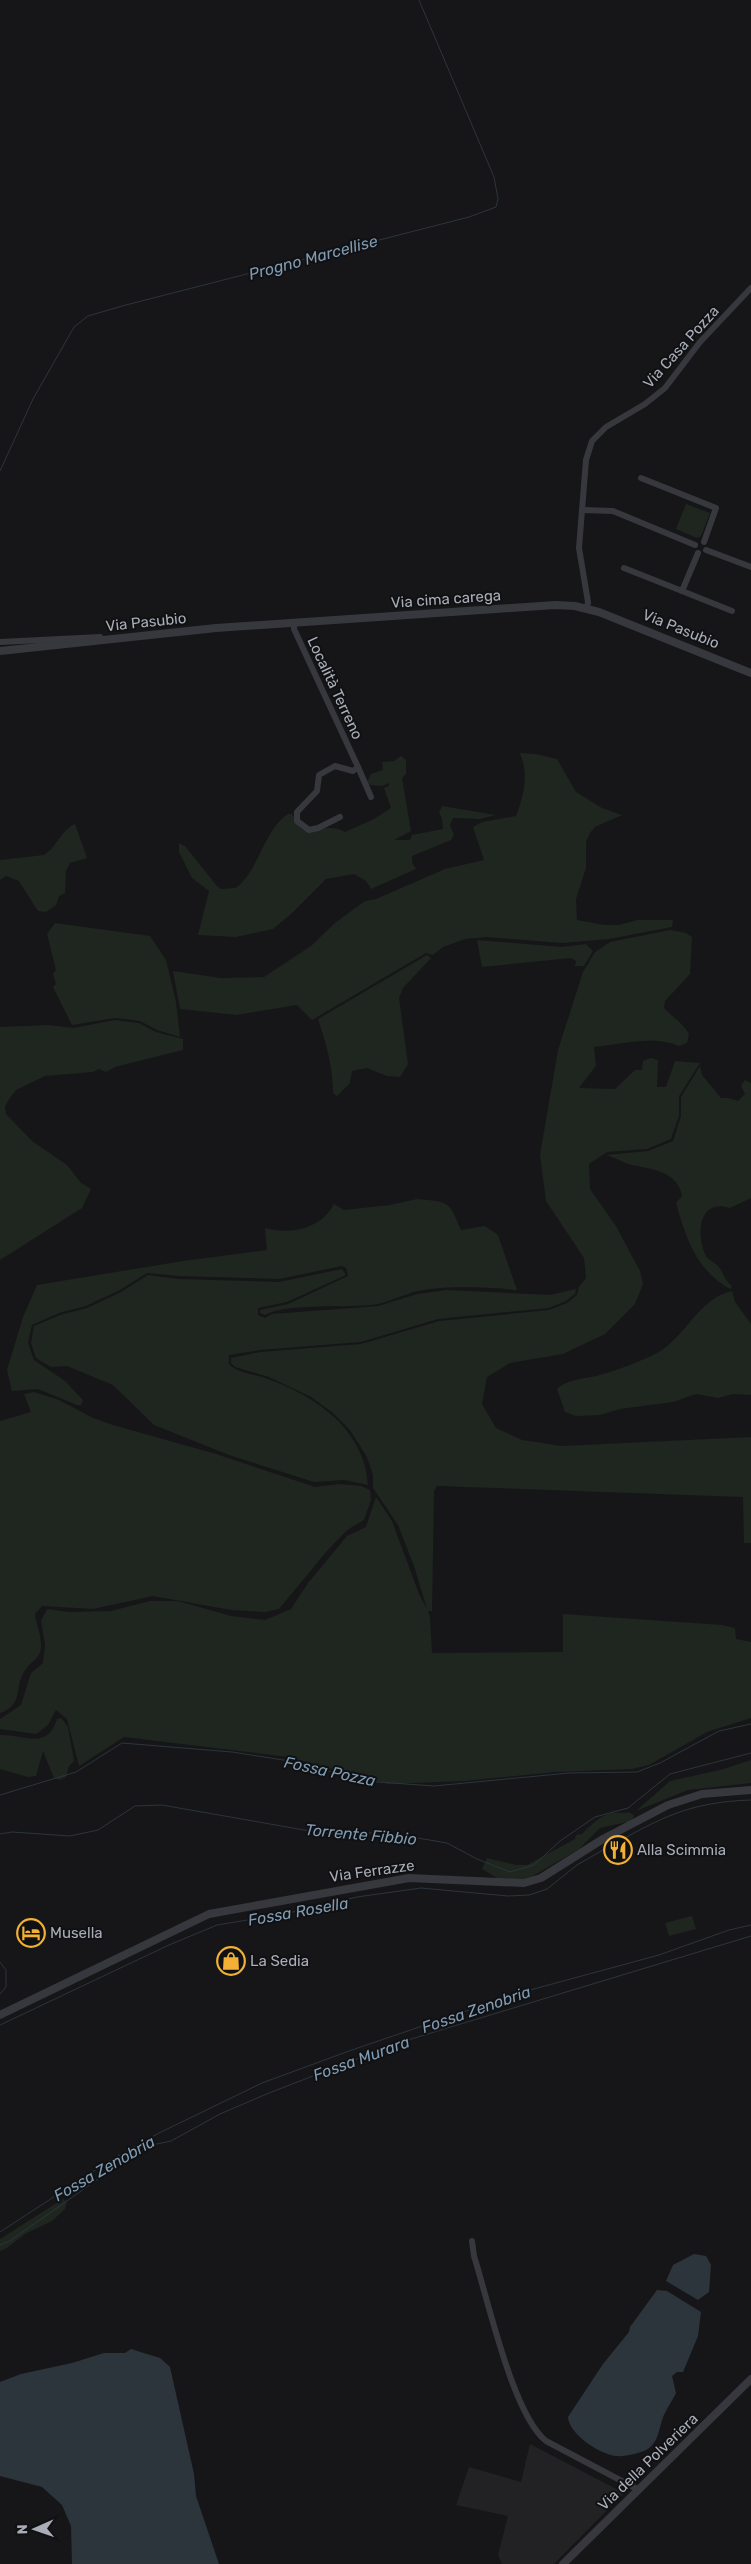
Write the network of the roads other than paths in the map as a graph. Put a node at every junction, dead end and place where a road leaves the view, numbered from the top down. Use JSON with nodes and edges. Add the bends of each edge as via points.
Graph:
{"nodes":[{"id":1,"x":751,"y":288,"type":"edge"},
{"id":2,"x":641,"y":478,"type":"dead end"},
{"id":3,"x":583,"y":510,"type":"junction"},
{"id":4,"x":704,"y":542,"type":"junction"},
{"id":5,"x":695,"y":545,"type":"junction"},
{"id":6,"x":706,"y":550,"type":"junction"},
{"id":7,"x":698,"y":553,"type":"junction"},
{"id":8,"x":751,"y":567,"type":"edge"},
{"id":9,"x":624,"y":568,"type":"dead end"},
{"id":10,"x":682,"y":591,"type":"junction"},
{"id":11,"x":587,"y":608,"type":"junction"},
{"id":12,"x":732,"y":611,"type":"dead end"},
{"id":13,"x":599,"y":612,"type":"joint"},
{"id":14,"x":294,"y":624,"type":"junction"},
{"id":15,"x":134,"y":637,"type":"junction"},
{"id":16,"x":0,"y":642,"type":"edge"},
{"id":17,"x":0,"y":651,"type":"edge"},
{"id":18,"x":750,"y":670,"type":"edge"},
{"id":19,"x":357,"y":764,"type":"junction"},
{"id":20,"x":372,"y":797,"type":"dead end"},
{"id":21,"x":340,"y":817,"type":"dead end"},
{"id":22,"x":751,"y":1790,"type":"edge"},
{"id":23,"x":0,"y":2015,"type":"edge"},
{"id":24,"x":472,"y":2241,"type":"dead end"},
{"id":25,"x":751,"y":2380,"type":"edge"},
{"id":26,"x":638,"y":2489,"type":"junction"},
{"id":27,"x":563,"y":2564,"type":"edge"}],
"edges":[{"from":1,"to":3,"type":"street","name":"Via Casa Pozza","via":[[700,342],[665,388],[606,427],[592,441],[586,460]]},
{"from":2,"to":4,"type":"street","via":[[716,508]]},
{"from":3,"to":5,"type":"street","via":[[613,511]]},
{"from":3,"to":11,"type":"street","name":"Via Casa Pozza","via":[[579,548]]},
{"from":4,"to":5,"type":"street"},
{"from":4,"to":6,"type":"street"},
{"from":5,"to":7,"type":"street"},
{"from":6,"to":7,"type":"street"},
{"from":6,"to":8,"type":"street"},
{"from":7,"to":10,"type":"street"},
{"from":9,"to":10,"type":"street"},
{"from":10,"to":12,"type":"street"},
{"from":11,"to":13,"type":"street","name":"Via cima carega"},
{"from":11,"to":14,"type":"street","name":"Via cima carega","via":[[538,606]]},
{"from":13,"to":18,"type":"street","name":"Via Pasubio"},
{"from":14,"to":15,"type":"street","name":"Via Pasubio"},
{"from":14,"to":19,"type":"street","name":"Località Terreno"},
{"from":15,"to":16,"type":"street"},
{"from":15,"to":17,"type":"street","name":"Via Pasubio"},
{"from":19,"to":20,"type":"street","name":"Località Terreno"},
{"from":19,"to":21,"type":"street","via":[[352,771],[335,766],[319,775],[317,791],[297,812],[300,825],[309,830]]},
{"from":22,"to":23,"type":"street","name":"Via Ferrazze","via":[[702,1794],[668,1805],[600,1841],[541,1878],[524,1883],[409,1878],[209,1914]]},
{"from":24,"to":26,"type":"street","via":[[506,2361],[524,2412],[536,2433]]},
{"from":25,"to":26,"type":"street","name":"Via della Polveriera"},
{"from":26,"to":27,"type":"street","name":"Via della Polveriera"}]}
